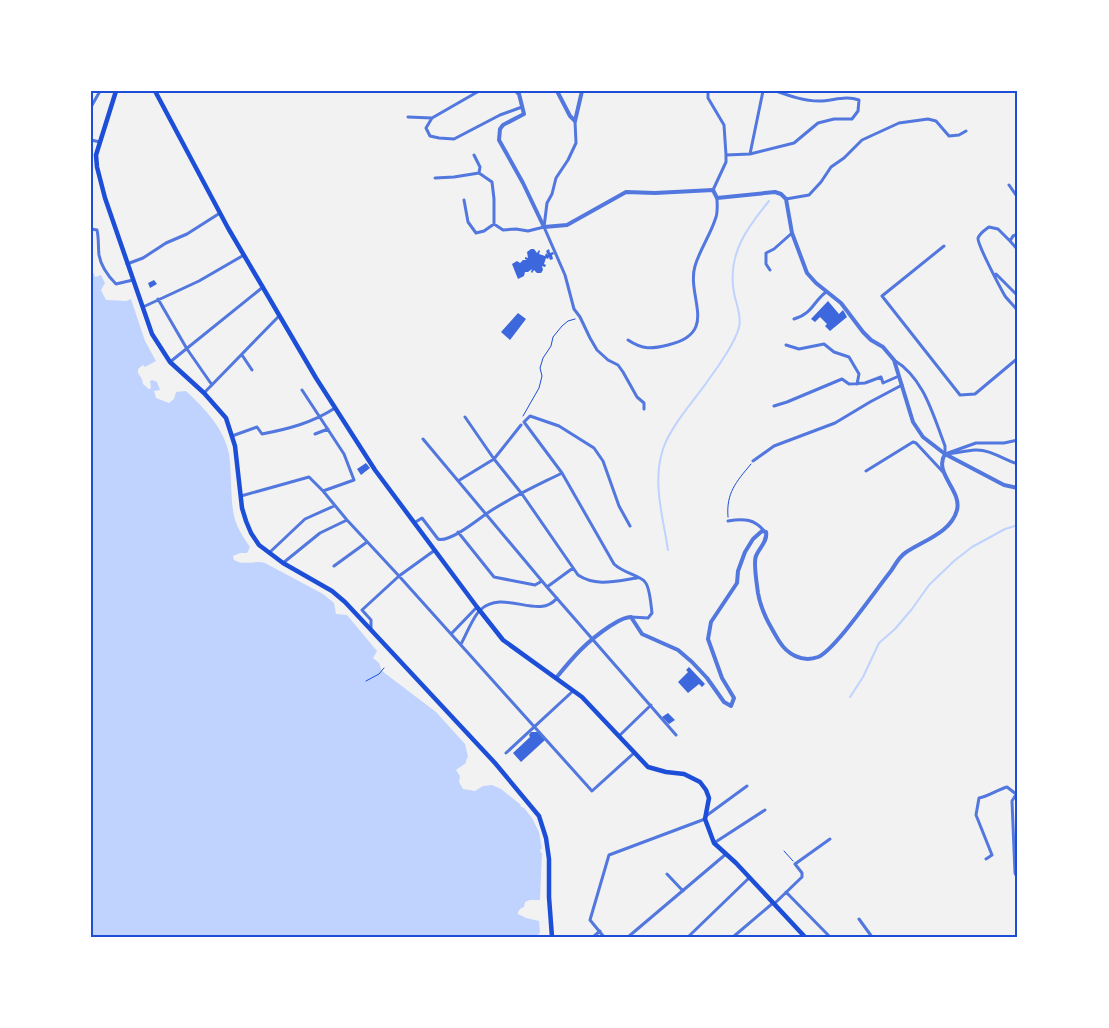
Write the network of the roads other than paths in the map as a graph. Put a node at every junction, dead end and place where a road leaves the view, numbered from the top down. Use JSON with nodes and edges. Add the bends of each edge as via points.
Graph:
{"nodes":[{"id":1,"x":100,"y":91,"type":"edge"},
{"id":2,"x":116,"y":91,"type":"edge"},
{"id":3,"x":155,"y":91,"type":"edge"},
{"id":4,"x":479,"y":91,"type":"edge"},
{"id":5,"x":516,"y":91,"type":"edge"},
{"id":6,"x":557,"y":91,"type":"edge"},
{"id":7,"x":582,"y":91,"type":"edge"},
{"id":8,"x":708,"y":91,"type":"edge"},
{"id":9,"x":763,"y":91,"type":"edge"},
{"id":10,"x":776,"y":91,"type":"edge"},
{"id":11,"x":91,"y":107,"type":"edge"},
{"id":12,"x":522,"y":107,"type":"junction"},
{"id":13,"x":408,"y":116,"type":"dead end"},
{"id":14,"x":432,"y":118,"type":"junction"},
{"id":15,"x":575,"y":122,"type":"junction"},
{"id":16,"x":966,"y":131,"type":"dead end"},
{"id":17,"x":91,"y":140,"type":"edge"},
{"id":18,"x":100,"y":142,"type":"junction"},
{"id":19,"x":750,"y":154,"type":"junction"},
{"id":20,"x":474,"y":155,"type":"dead end"},
{"id":21,"x":726,"y":155,"type":"junction"},
{"id":22,"x":94,"y":161,"type":"edge"},
{"id":23,"x":479,"y":173,"type":"junction"},
{"id":24,"x":435,"y":178,"type":"dead end"},
{"id":25,"x":1008,"y":185,"type":"dead end"},
{"id":26,"x":713,"y":190,"type":"junction"},
{"id":27,"x":717,"y":198,"type":"junction"},
{"id":28,"x":1018,"y":198,"type":"edge"},
{"id":29,"x":786,"y":199,"type":"junction"},
{"id":30,"x":464,"y":200,"type":"dead end"},
{"id":31,"x":220,"y":214,"type":"junction"},
{"id":32,"x":494,"y":224,"type":"junction"},
{"id":33,"x":547,"y":228,"type":"junction"},
{"id":34,"x":91,"y":229,"type":"edge"},
{"id":35,"x":792,"y":233,"type":"junction"},
{"id":36,"x":1018,"y":234,"type":"edge"},
{"id":37,"x":1010,"y":241,"type":"junction"},
{"id":38,"x":944,"y":246,"type":"dead end"},
{"id":39,"x":1018,"y":250,"type":"edge"},
{"id":40,"x":244,"y":255,"type":"junction"},
{"id":41,"x":128,"y":264,"type":"junction"},
{"id":42,"x":770,"y":270,"type":"dead end"},
{"id":43,"x":994,"y":272,"type":"junction"},
{"id":44,"x":133,"y":280,"type":"junction"},
{"id":45,"x":263,"y":287,"type":"junction"},
{"id":46,"x":826,"y":292,"type":"junction"},
{"id":47,"x":1018,"y":296,"type":"edge"},
{"id":48,"x":158,"y":299,"type":"junction"},
{"id":49,"x":142,"y":307,"type":"junction"},
{"id":50,"x":1018,"y":311,"type":"edge"},
{"id":51,"x":279,"y":316,"type":"junction"},
{"id":52,"x":794,"y":319,"type":"dead end"},
{"id":53,"x":628,"y":340,"type":"dead end"},
{"id":54,"x":786,"y":345,"type":"dead end"},
{"id":55,"x":187,"y":349,"type":"junction"},
{"id":56,"x":242,"y":355,"type":"junction"},
{"id":57,"x":1018,"y":358,"type":"edge"},
{"id":58,"x":894,"y":360,"type":"junction"},
{"id":59,"x":170,"y":362,"type":"junction"},
{"id":60,"x":252,"y":370,"type":"dead end"},
{"id":61,"x":899,"y":376,"type":"junction"},
{"id":62,"x":857,"y":384,"type":"junction"},
{"id":63,"x":212,"y":385,"type":"junction"},
{"id":64,"x":902,"y":385,"type":"junction"},
{"id":65,"x":302,"y":390,"type":"dead end"},
{"id":66,"x":204,"y":393,"type":"junction"},
{"id":67,"x":774,"y":406,"type":"dead end"},
{"id":68,"x":335,"y":408,"type":"junction"},
{"id":69,"x":644,"y":410,"type":"dead end"},
{"id":70,"x":465,"y":417,"type":"dead end"},
{"id":71,"x":319,"y":418,"type":"junction"},
{"id":72,"x":521,"y":426,"type":"dead end"},
{"id":73,"x":328,"y":429,"type":"junction"},
{"id":74,"x":315,"y":434,"type":"dead end"},
{"id":75,"x":232,"y":436,"type":"junction"},
{"id":76,"x":423,"y":439,"type":"dead end"},
{"id":77,"x":1018,"y":440,"type":"edge"},
{"id":78,"x":946,"y":454,"type":"junction"},
{"id":79,"x":494,"y":459,"type":"junction"},
{"id":80,"x":753,"y":461,"type":"road end"},
{"id":81,"x":1018,"y":464,"type":"edge"},
{"id":82,"x":866,"y":471,"type":"dead end"},
{"id":83,"x":943,"y":472,"type":"junction"},
{"id":84,"x":562,"y":473,"type":"junction"},
{"id":85,"x":458,"y":481,"type":"junction"},
{"id":86,"x":1018,"y":488,"type":"edge"},
{"id":87,"x":323,"y":491,"type":"junction"},
{"id":88,"x":522,"y":494,"type":"junction"},
{"id":89,"x":241,"y":496,"type":"junction"},
{"id":90,"x":334,"y":506,"type":"junction"},
{"id":91,"x":486,"y":514,"type":"junction"},
{"id":92,"x":347,"y":520,"type":"junction"},
{"id":93,"x":728,"y":521,"type":"road end"},
{"id":94,"x":414,"y":523,"type":"junction"},
{"id":95,"x":630,"y":526,"type":"dead end"},
{"id":96,"x":458,"y":532,"type":"junction"},
{"id":97,"x":766,"y":532,"type":"junction"},
{"id":98,"x":367,"y":542,"type":"junction"},
{"id":99,"x":435,"y":550,"type":"junction"},
{"id":100,"x":268,"y":554,"type":"junction"},
{"id":101,"x":283,"y":563,"type":"junction"},
{"id":102,"x":334,"y":566,"type":"dead end"},
{"id":103,"x":572,"y":568,"type":"junction"},
{"id":104,"x":399,"y":576,"type":"junction"},
{"id":105,"x":637,"y":578,"type":"junction"},
{"id":106,"x":542,"y":581,"type":"junction"},
{"id":107,"x":547,"y":587,"type":"junction"},
{"id":108,"x":557,"y":598,"type":"junction"},
{"id":109,"x":478,"y":609,"type":"junction"},
{"id":110,"x":631,"y":617,"type":"junction"},
{"id":111,"x":372,"y":632,"type":"junction"},
{"id":112,"x":451,"y":634,"type":"junction"},
{"id":113,"x":592,"y":638,"type":"junction"},
{"id":114,"x":461,"y":644,"type":"junction"},
{"id":115,"x":556,"y":678,"type":"junction"},
{"id":116,"x":573,"y":691,"type":"junction"},
{"id":117,"x":650,"y":705,"type":"junction"},
{"id":118,"x":534,"y":726,"type":"junction"},
{"id":119,"x":676,"y":735,"type":"dead end"},
{"id":120,"x":619,"y":736,"type":"junction"},
{"id":121,"x":506,"y":753,"type":"dead end"},
{"id":122,"x":634,"y":753,"type":"junction"},
{"id":123,"x":747,"y":786,"type":"dead end"},
{"id":124,"x":1017,"y":793,"type":"edge"},
{"id":125,"x":765,"y":810,"type":"dead end"},
{"id":126,"x":706,"y":817,"type":"junction"},
{"id":127,"x":830,"y":839,"type":"dead end"},
{"id":128,"x":714,"y":843,"type":"junction"},
{"id":129,"x":726,"y":854,"type":"junction"},
{"id":130,"x":986,"y":859,"type":"dead end"},
{"id":131,"x":667,"y":874,"type":"dead end"},
{"id":132,"x":749,"y":878,"type":"junction"},
{"id":133,"x":1018,"y":879,"type":"edge"},
{"id":134,"x":683,"y":890,"type":"junction"},
{"id":135,"x":786,"y":892,"type":"junction"},
{"id":136,"x":774,"y":904,"type":"junction"},
{"id":137,"x":859,"y":919,"type":"dead end"},
{"id":138,"x":600,"y":931,"type":"junction"},
{"id":139,"x":552,"y":937,"type":"edge"},
{"id":140,"x":593,"y":937,"type":"edge"},
{"id":141,"x":604,"y":937,"type":"edge"},
{"id":142,"x":628,"y":937,"type":"edge"},
{"id":143,"x":688,"y":937,"type":"edge"},
{"id":144,"x":733,"y":937,"type":"edge"},
{"id":145,"x":804,"y":937,"type":"edge"},
{"id":146,"x":830,"y":937,"type":"edge"},
{"id":147,"x":872,"y":937,"type":"edge"}],
"edges":[{"from":1,"to":11,"type":"street"},
{"from":2,"to":18,"type":"main road"},
{"from":3,"to":31,"type":"main road"},
{"from":4,"to":14,"type":"street"},
{"from":5,"to":12,"type":"street"},
{"from":6,"to":15,"type":"street"},
{"from":7,"to":15,"type":"street"},
{"from":8,"to":21,"type":"street","via":[[708,98],[724,125]]},
{"from":9,"to":19,"type":"street"},
{"from":10,"to":19,"type":"street","via":[[816,101],[851,97],[858,100],[858,111],[852,119],[818,123],[794,143]]},
{"from":12,"to":14,"type":"street","via":[[454,138],[430,136],[426,128]]},
{"from":12,"to":33,"type":"street","via":[[524,114],[503,125],[499,140]]},
{"from":13,"to":14,"type":"street"},
{"from":15,"to":33,"type":"street","via":[[576,143],[556,178],[547,202]]},
{"from":16,"to":29,"type":"street","via":[[950,136],[936,121],[899,123],[862,140],[831,167],[809,195]]},
{"from":17,"to":18,"type":"street"},
{"from":18,"to":22,"type":"main road"},
{"from":19,"to":21,"type":"street"},
{"from":20,"to":23,"type":"street","via":[[480,167]]},
{"from":21,"to":26,"type":"street"},
{"from":22,"to":41,"type":"main road"},
{"from":23,"to":24,"type":"street"},
{"from":23,"to":32,"type":"street","via":[[492,182]]},
{"from":25,"to":28,"type":"street"},
{"from":26,"to":27,"type":"street"},
{"from":26,"to":33,"type":"street","via":[[626,192],[575,222]]},
{"from":27,"to":29,"type":"street","via":[[775,192]]},
{"from":27,"to":53,"type":"street","via":[[717,215],[695,268],[697,325],[674,344],[647,348],[638,347]]},
{"from":29,"to":35,"type":"street"},
{"from":30,"to":32,"type":"street","via":[[468,222],[476,233]]},
{"from":31,"to":40,"type":"main road"},
{"from":31,"to":41,"type":"street"},
{"from":32,"to":33,"type":"street","via":[[503,230]]},
{"from":33,"to":69,"type":"street","via":[[574,308],[597,350],[624,372],[637,397],[644,403]]},
{"from":34,"to":44,"type":"street","via":[[97,230],[99,257],[111,279],[116,284]]},
{"from":35,"to":42,"type":"street","via":[[766,253],[766,264]]},
{"from":35,"to":46,"type":"street","via":[[807,273]]},
{"from":36,"to":37,"type":"street"},
{"from":37,"to":39,"type":"street"},
{"from":37,"to":43,"type":"street","via":[[993,227],[980,235],[978,244]]},
{"from":38,"to":57,"type":"street","via":[[882,296],[960,395],[975,394]]},
{"from":40,"to":45,"type":"main road"},
{"from":40,"to":48,"type":"street"},
{"from":41,"to":44,"type":"main road"},
{"from":43,"to":47,"type":"street"},
{"from":43,"to":50,"type":"street","via":[[1000,287]]},
{"from":44,"to":49,"type":"main road"},
{"from":45,"to":51,"type":"main road"},
{"from":45,"to":55,"type":"street"},
{"from":46,"to":52,"type":"street","via":[[810,311]]},
{"from":46,"to":58,"type":"street","via":[[841,303],[863,332]]},
{"from":48,"to":49,"type":"street"},
{"from":48,"to":55,"type":"street"},
{"from":49,"to":59,"type":"main road","via":[[152,334]]},
{"from":51,"to":56,"type":"street"},
{"from":51,"to":68,"type":"main road"},
{"from":54,"to":62,"type":"street","via":[[799,349],[824,344],[849,357],[859,374]]},
{"from":55,"to":59,"type":"street"},
{"from":55,"to":63,"type":"street"},
{"from":56,"to":60,"type":"street"},
{"from":56,"to":63,"type":"street"},
{"from":58,"to":61,"type":"street"},
{"from":58,"to":78,"type":"street","via":[[905,367],[925,393]]},
{"from":59,"to":66,"type":"main road"},
{"from":61,"to":62,"type":"street","via":[[883,382],[881,377]]},
{"from":61,"to":64,"type":"street"},
{"from":62,"to":67,"type":"street","via":[[849,384],[842,379]]},
{"from":63,"to":66,"type":"street"},
{"from":64,"to":78,"type":"street","via":[[919,432]]},
{"from":64,"to":80,"type":"street","via":[[835,423],[774,446]]},
{"from":65,"to":71,"type":"street"},
{"from":66,"to":75,"type":"main road","via":[[226,418]]},
{"from":68,"to":71,"type":"street"},
{"from":68,"to":94,"type":"main road"},
{"from":70,"to":79,"type":"street"},
{"from":71,"to":73,"type":"street"},
{"from":71,"to":75,"type":"street","via":[[293,428],[262,434],[257,427]]},
{"from":72,"to":79,"type":"street"},
{"from":73,"to":74,"type":"street"},
{"from":73,"to":87,"type":"street","via":[[344,454],[354,480]]},
{"from":75,"to":89,"type":"main road"},
{"from":76,"to":85,"type":"street"},
{"from":77,"to":78,"type":"street","via":[[976,443]]},
{"from":78,"to":81,"type":"street","via":[[976,450]]},
{"from":78,"to":83,"type":"street"},
{"from":78,"to":86,"type":"street","via":[[1004,485]]},
{"from":79,"to":85,"type":"street"},
{"from":79,"to":88,"type":"street"},
{"from":82,"to":83,"type":"street","via":[[913,442]]},
{"from":83,"to":97,"type":"street","via":[[956,499],[957,509],[952,520],[904,554],[852,622],[819,657],[794,657],[783,647],[761,608],[754,558],[766,539]]},
{"from":84,"to":88,"type":"street"},
{"from":84,"to":95,"type":"street","via":[[524,422],[530,416],[570,432],[594,448],[603,461]]},
{"from":84,"to":105,"type":"street","via":[[614,564],[619,570]]},
{"from":85,"to":91,"type":"street"},
{"from":87,"to":89,"type":"street","via":[[309,477]]},
{"from":87,"to":90,"type":"street"},
{"from":88,"to":91,"type":"street"},
{"from":88,"to":103,"type":"street"},
{"from":89,"to":100,"type":"main road","via":[[251,534]]},
{"from":90,"to":92,"type":"street"},
{"from":90,"to":100,"type":"street","via":[[305,519]]},
{"from":91,"to":96,"type":"street"},
{"from":91,"to":106,"type":"street"},
{"from":92,"to":98,"type":"street"},
{"from":92,"to":101,"type":"street","via":[[320,533]]},
{"from":93,"to":97,"type":"street","via":[[752,520]]},
{"from":94,"to":96,"type":"street","via":[[422,518],[441,540]]},
{"from":94,"to":99,"type":"main road"},
{"from":96,"to":106,"type":"street","via":[[494,577],[535,585]]},
{"from":97,"to":110,"type":"street","via":[[758,533],[753,539],[738,571],[737,582],[711,622],[708,638],[722,678],[734,698],[731,706],[724,702],[692,662],[678,650],[642,634]]},
{"from":98,"to":102,"type":"street"},
{"from":98,"to":104,"type":"street"},
{"from":99,"to":104,"type":"street"},
{"from":99,"to":109,"type":"main road"},
{"from":100,"to":101,"type":"main road"},
{"from":101,"to":111,"type":"main road","via":[[332,591]]},
{"from":103,"to":105,"type":"street","via":[[586,580],[595,582]]},
{"from":103,"to":107,"type":"street"},
{"from":104,"to":111,"type":"street","via":[[362,610],[371,620]]},
{"from":104,"to":112,"type":"street"},
{"from":105,"to":110,"type":"street","via":[[647,584],[652,614],[648,618]]},
{"from":106,"to":107,"type":"street"},
{"from":107,"to":108,"type":"street"},
{"from":108,"to":109,"type":"street","via":[[554,603],[543,607],[497,601]]},
{"from":108,"to":113,"type":"street"},
{"from":109,"to":112,"type":"street"},
{"from":109,"to":114,"type":"street"},
{"from":109,"to":115,"type":"main road","via":[[503,640]]},
{"from":110,"to":113,"type":"street"},
{"from":111,"to":139,"type":"main road","via":[[495,763],[539,816],[549,859]]},
{"from":112,"to":114,"type":"street"},
{"from":113,"to":115,"type":"street"},
{"from":113,"to":117,"type":"street"},
{"from":114,"to":118,"type":"street"},
{"from":115,"to":116,"type":"main road"},
{"from":116,"to":118,"type":"street"},
{"from":116,"to":120,"type":"main road"},
{"from":117,"to":119,"type":"street"},
{"from":117,"to":120,"type":"street"},
{"from":118,"to":121,"type":"street"},
{"from":118,"to":122,"type":"street","via":[[592,791]]},
{"from":120,"to":122,"type":"main road"},
{"from":122,"to":126,"type":"main road","via":[[648,767],[684,774],[704,786],[709,798]]},
{"from":123,"to":126,"type":"street"},
{"from":124,"to":130,"type":"street","via":[[1007,787],[979,798],[976,815],[992,855]]},
{"from":124,"to":133,"type":"street","via":[[1012,801],[1015,873]]},
{"from":125,"to":128,"type":"street"},
{"from":126,"to":128,"type":"main road"},
{"from":126,"to":138,"type":"street","via":[[609,855],[590,920]]},
{"from":127,"to":135,"type":"street","via":[[795,864],[803,876]]},
{"from":128,"to":129,"type":"main road"},
{"from":129,"to":132,"type":"main road"},
{"from":129,"to":134,"type":"street"},
{"from":131,"to":134,"type":"street"},
{"from":132,"to":136,"type":"main road"},
{"from":132,"to":143,"type":"street"},
{"from":134,"to":142,"type":"street"},
{"from":135,"to":136,"type":"street"},
{"from":135,"to":146,"type":"street"},
{"from":136,"to":144,"type":"street"},
{"from":136,"to":145,"type":"main road"},
{"from":137,"to":147,"type":"street"},
{"from":138,"to":140,"type":"street"},
{"from":138,"to":141,"type":"street"}]}
